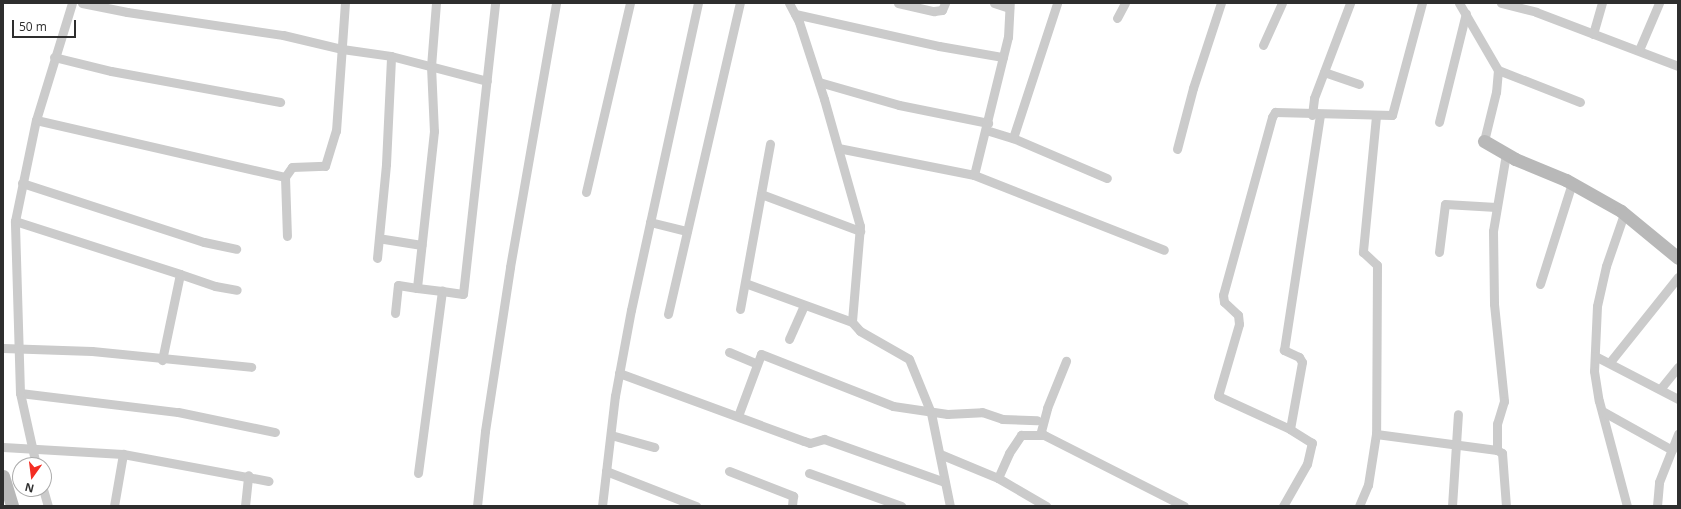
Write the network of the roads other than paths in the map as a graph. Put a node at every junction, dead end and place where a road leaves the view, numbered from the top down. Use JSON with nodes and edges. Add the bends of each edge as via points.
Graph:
{"nodes":[{"id":1,"x":72,"y":3,"type":"edge"},
{"id":2,"x":82,"y":3,"type":"edge"},
{"id":3,"x":345,"y":3,"type":"edge"},
{"id":4,"x":436,"y":3,"type":"edge"},
{"id":5,"x":495,"y":3,"type":"edge"},
{"id":6,"x":556,"y":3,"type":"edge"},
{"id":7,"x":630,"y":3,"type":"edge"},
{"id":8,"x":698,"y":3,"type":"edge"},
{"id":9,"x":740,"y":3,"type":"edge"},
{"id":10,"x":789,"y":3,"type":"edge"},
{"id":11,"x":898,"y":3,"type":"edge"},
{"id":12,"x":945,"y":3,"type":"edge"},
{"id":13,"x":994,"y":3,"type":"edge"},
{"id":14,"x":1057,"y":3,"type":"edge"},
{"id":15,"x":1125,"y":3,"type":"edge"},
{"id":16,"x":1221,"y":3,"type":"edge"},
{"id":17,"x":1282,"y":3,"type":"edge"},
{"id":18,"x":1350,"y":3,"type":"edge"},
{"id":19,"x":1422,"y":3,"type":"edge"},
{"id":20,"x":1459,"y":3,"type":"edge"},
{"id":21,"x":1500,"y":3,"type":"edge"},
{"id":22,"x":1602,"y":3,"type":"edge"},
{"id":23,"x":1659,"y":3,"type":"edge"},
{"id":24,"x":1009,"y":6,"type":"edge"},
{"id":25,"x":1466,"y":13,"type":"junction"},
{"id":26,"x":795,"y":14,"type":"junction"},
{"id":27,"x":1117,"y":18,"type":"dead end"},
{"id":28,"x":1593,"y":34,"type":"junction"},
{"id":29,"x":1263,"y":45,"type":"dead end"},
{"id":30,"x":342,"y":49,"type":"junction"},
{"id":31,"x":1639,"y":50,"type":"junction"},
{"id":32,"x":391,"y":56,"type":"junction"},
{"id":33,"x":54,"y":57,"type":"junction"},
{"id":34,"x":1003,"y":57,"type":"junction"},
{"id":35,"x":431,"y":66,"type":"junction"},
{"id":36,"x":1678,"y":66,"type":"edge"},
{"id":37,"x":1498,"y":70,"type":"junction"},
{"id":38,"x":1324,"y":72,"type":"junction"},
{"id":39,"x":487,"y":81,"type":"junction"},
{"id":40,"x":818,"y":82,"type":"junction"},
{"id":41,"x":1359,"y":84,"type":"dead end"},
{"id":42,"x":280,"y":102,"type":"dead end"},
{"id":43,"x":1580,"y":102,"type":"dead end"},
{"id":44,"x":1316,"y":115,"type":"junction"},
{"id":45,"x":1376,"y":116,"type":"junction"},
{"id":46,"x":36,"y":120,"type":"junction"},
{"id":47,"x":1439,"y":122,"type":"dead end"},
{"id":48,"x":987,"y":126,"type":"junction"},
{"id":49,"x":1013,"y":138,"type":"junction"},
{"id":50,"x":1484,"y":141,"type":"joint"},
{"id":51,"x":770,"y":144,"type":"dead end"},
{"id":52,"x":838,"y":148,"type":"junction"},
{"id":53,"x":1177,"y":149,"type":"dead end"},
{"id":54,"x":1506,"y":154,"type":"junction"},
{"id":55,"x":974,"y":175,"type":"junction"},
{"id":56,"x":285,"y":177,"type":"junction"},
{"id":57,"x":1107,"y":178,"type":"dead end"},
{"id":58,"x":22,"y":183,"type":"junction"},
{"id":59,"x":1572,"y":183,"type":"junction"},
{"id":60,"x":586,"y":192,"type":"dead end"},
{"id":61,"x":761,"y":194,"type":"junction"},
{"id":62,"x":1496,"y":207,"type":"junction"},
{"id":63,"x":1624,"y":214,"type":"junction"},
{"id":64,"x":16,"y":221,"type":"junction"},
{"id":65,"x":650,"y":222,"type":"junction"},
{"id":66,"x":687,"y":231,"type":"junction"},
{"id":67,"x":860,"y":231,"type":"junction"},
{"id":68,"x":287,"y":236,"type":"dead end"},
{"id":69,"x":384,"y":239,"type":"dead end"},
{"id":70,"x":422,"y":245,"type":"junction"},
{"id":71,"x":236,"y":249,"type":"dead end"},
{"id":72,"x":1164,"y":250,"type":"dead end"},
{"id":73,"x":1439,"y":252,"type":"dead end"},
{"id":74,"x":377,"y":258,"type":"dead end"},
{"id":75,"x":1678,"y":258,"type":"edge"},
{"id":76,"x":180,"y":274,"type":"junction"},
{"id":77,"x":1678,"y":277,"type":"edge"},
{"id":78,"x":745,"y":283,"type":"junction"},
{"id":79,"x":1540,"y":284,"type":"dead end"},
{"id":80,"x":417,"y":288,"type":"junction"},
{"id":81,"x":238,"y":290,"type":"dead end"},
{"id":82,"x":442,"y":292,"type":"junction"},
{"id":83,"x":804,"y":306,"type":"junction"},
{"id":84,"x":740,"y":309,"type":"dead end"},
{"id":85,"x":395,"y":313,"type":"dead end"},
{"id":86,"x":668,"y":314,"type":"dead end"},
{"id":87,"x":852,"y":322,"type":"junction"},
{"id":88,"x":789,"y":339,"type":"dead end"},
{"id":89,"x":18,"y":347,"type":"junction"},
{"id":90,"x":3,"y":348,"type":"edge"},
{"id":91,"x":729,"y":352,"type":"dead end"},
{"id":92,"x":1595,"y":356,"type":"junction"},
{"id":93,"x":162,"y":360,"type":"junction"},
{"id":94,"x":1066,"y":361,"type":"dead end"},
{"id":95,"x":1610,"y":362,"type":"junction"},
{"id":96,"x":757,"y":364,"type":"junction"},
{"id":97,"x":251,"y":367,"type":"dead end"},
{"id":98,"x":1678,"y":367,"type":"edge"},
{"id":99,"x":619,"y":373,"type":"junction"},
{"id":100,"x":1660,"y":388,"type":"junction"},
{"id":101,"x":20,"y":393,"type":"junction"},
{"id":102,"x":1678,"y":399,"type":"edge"},
{"id":103,"x":1602,"y":411,"type":"junction"},
{"id":104,"x":931,"y":412,"type":"junction"},
{"id":105,"x":1458,"y":414,"type":"dead end"},
{"id":106,"x":738,"y":416,"type":"junction"},
{"id":107,"x":1037,"y":420,"type":"dead end"},
{"id":108,"x":1290,"y":429,"type":"junction"},
{"id":109,"x":275,"y":432,"type":"dead end"},
{"id":110,"x":1376,"y":434,"type":"junction"},
{"id":111,"x":1678,"y":434,"type":"edge"},
{"id":112,"x":611,"y":435,"type":"junction"},
{"id":113,"x":1040,"y":435,"type":"junction"},
{"id":114,"x":1457,"y":444,"type":"junction"},
{"id":115,"x":30,"y":447,"type":"junction"},
{"id":116,"x":654,"y":447,"type":"dead end"},
{"id":117,"x":3,"y":448,"type":"edge"},
{"id":118,"x":1497,"y":450,"type":"junction"},
{"id":119,"x":1672,"y":450,"type":"junction"},
{"id":120,"x":123,"y":454,"type":"junction"},
{"id":121,"x":940,"y":454,"type":"junction"},
{"id":122,"x":33,"y":457,"type":"edge"},
{"id":123,"x":606,"y":471,"type":"junction"},
{"id":124,"x":729,"y":471,"type":"dead end"},
{"id":125,"x":418,"y":473,"type":"dead end"},
{"id":126,"x":809,"y":473,"type":"dead end"},
{"id":127,"x":248,"y":475,"type":"junction"},
{"id":128,"x":3,"y":476,"type":"edge"},
{"id":129,"x":998,"y":478,"type":"junction"},
{"id":130,"x":268,"y":480,"type":"dead end"},
{"id":131,"x":946,"y":482,"type":"junction"},
{"id":132,"x":878,"y":502,"type":"edge"},
{"id":133,"x":12,"y":506,"type":"edge"},
{"id":134,"x":114,"y":506,"type":"edge"},
{"id":135,"x":245,"y":506,"type":"edge"},
{"id":136,"x":478,"y":506,"type":"edge"},
{"id":137,"x":602,"y":506,"type":"edge"},
{"id":138,"x":696,"y":506,"type":"edge"},
{"id":139,"x":792,"y":506,"type":"edge"},
{"id":140,"x":901,"y":506,"type":"edge"},
{"id":141,"x":950,"y":506,"type":"edge"},
{"id":142,"x":1046,"y":506,"type":"edge"},
{"id":143,"x":1184,"y":506,"type":"edge"},
{"id":144,"x":1283,"y":506,"type":"edge"},
{"id":145,"x":1359,"y":506,"type":"edge"},
{"id":146,"x":1452,"y":506,"type":"edge"},
{"id":147,"x":1506,"y":506,"type":"edge"},
{"id":148,"x":1627,"y":506,"type":"edge"},
{"id":149,"x":1657,"y":506,"type":"edge"}],
"edges":[{"from":1,"to":33,"type":"street"},
{"from":2,"to":30,"type":"street","via":[[283,35]]},
{"from":3,"to":30,"type":"street"},
{"from":4,"to":35,"type":"street"},
{"from":5,"to":39,"type":"street"},
{"from":6,"to":136,"type":"street","via":[[510,267],[485,431]]},
{"from":7,"to":60,"type":"street"},
{"from":8,"to":65,"type":"street"},
{"from":9,"to":66,"type":"street"},
{"from":10,"to":26,"type":"street"},
{"from":11,"to":12,"type":"street","via":[[934,11],[942,10]]},
{"from":13,"to":24,"type":"street"},
{"from":14,"to":49,"type":"street"},
{"from":15,"to":27,"type":"street"},
{"from":16,"to":53,"type":"street","via":[[1193,88]]},
{"from":17,"to":29,"type":"street"},
{"from":18,"to":38,"type":"street"},
{"from":19,"to":45,"type":"street","via":[[1392,115]]},
{"from":20,"to":25,"type":"street"},
{"from":21,"to":28,"type":"street","via":[[1536,12]]},
{"from":22,"to":28,"type":"street"},
{"from":23,"to":31,"type":"street"},
{"from":24,"to":34,"type":"street","via":[[1008,37]]},
{"from":25,"to":37,"type":"street"},
{"from":25,"to":47,"type":"street"},
{"from":26,"to":34,"type":"street","via":[[939,46]]},
{"from":26,"to":40,"type":"street"},
{"from":28,"to":31,"type":"street"},
{"from":30,"to":32,"type":"street"},
{"from":30,"to":56,"type":"street","via":[[336,132],[325,166],[292,167]]},
{"from":31,"to":36,"type":"street"},
{"from":32,"to":35,"type":"street"},
{"from":32,"to":74,"type":"street","via":[[386,164]]},
{"from":33,"to":42,"type":"street","via":[[112,72]]},
{"from":33,"to":46,"type":"street"},
{"from":34,"to":48,"type":"street"},
{"from":35,"to":39,"type":"street"},
{"from":35,"to":70,"type":"street","via":[[434,132]]},
{"from":37,"to":43,"type":"street"},
{"from":37,"to":50,"type":"street","via":[[1496,92]]},
{"from":38,"to":41,"type":"street"},
{"from":38,"to":44,"type":"street"},
{"from":39,"to":82,"type":"street","via":[[463,294]]},
{"from":40,"to":48,"type":"street"},
{"from":40,"to":52,"type":"street"},
{"from":44,"to":45,"type":"street"},
{"from":44,"to":108,"type":"street","via":[[1284,350],[1299,357],[1302,362]]},
{"from":44,"to":108,"type":"street","via":[[1275,112],[1272,117],[1223,296],[1224,302],[1238,315],[1239,324],[1218,396]]},
{"from":45,"to":110,"type":"street","via":[[1363,252],[1377,265]]},
{"from":46,"to":56,"type":"street"},
{"from":46,"to":58,"type":"street"},
{"from":48,"to":49,"type":"street"},
{"from":48,"to":55,"type":"street"},
{"from":49,"to":57,"type":"street"},
{"from":50,"to":54,"type":"street"},
{"from":51,"to":61,"type":"street"},
{"from":52,"to":55,"type":"street"},
{"from":52,"to":67,"type":"street"},
{"from":54,"to":59,"type":"street"},
{"from":54,"to":62,"type":"street"},
{"from":55,"to":72,"type":"street"},
{"from":56,"to":68,"type":"street"},
{"from":58,"to":64,"type":"street"},
{"from":58,"to":71,"type":"street","via":[[204,242]]},
{"from":59,"to":63,"type":"street"},
{"from":59,"to":79,"type":"street"},
{"from":61,"to":67,"type":"street"},
{"from":61,"to":78,"type":"street"},
{"from":62,"to":73,"type":"street","via":[[1445,204]]},
{"from":62,"to":118,"type":"street","via":[[1493,231],[1494,304],[1504,401],[1497,424]]},
{"from":63,"to":75,"type":"street"},
{"from":63,"to":92,"type":"street","via":[[1606,266],[1597,306]]},
{"from":64,"to":76,"type":"street"},
{"from":64,"to":89,"type":"street"},
{"from":65,"to":66,"type":"street"},
{"from":65,"to":99,"type":"street"},
{"from":66,"to":86,"type":"street"},
{"from":67,"to":87,"type":"street"},
{"from":69,"to":70,"type":"street"},
{"from":70,"to":80,"type":"street"},
{"from":76,"to":81,"type":"street","via":[[215,286]]},
{"from":76,"to":93,"type":"street"},
{"from":77,"to":95,"type":"street"},
{"from":78,"to":83,"type":"street"},
{"from":78,"to":84,"type":"street"},
{"from":80,"to":82,"type":"street"},
{"from":80,"to":85,"type":"street","via":[[398,285]]},
{"from":82,"to":125,"type":"street"},
{"from":83,"to":87,"type":"street"},
{"from":83,"to":88,"type":"street"},
{"from":87,"to":104,"type":"street","via":[[854,328],[860,332],[909,359]]},
{"from":89,"to":90,"type":"street"},
{"from":89,"to":93,"type":"street"},
{"from":89,"to":101,"type":"street"},
{"from":91,"to":96,"type":"street"},
{"from":92,"to":95,"type":"street"},
{"from":92,"to":103,"type":"street","via":[[1594,371]]},
{"from":93,"to":97,"type":"street"},
{"from":94,"to":113,"type":"street","via":[[1047,408]]},
{"from":95,"to":100,"type":"street"},
{"from":96,"to":104,"type":"street","via":[[761,354],[893,406]]},
{"from":96,"to":106,"type":"street"},
{"from":98,"to":100,"type":"street"},
{"from":99,"to":106,"type":"street"},
{"from":99,"to":112,"type":"street"},
{"from":100,"to":102,"type":"street"},
{"from":101,"to":109,"type":"street","via":[[178,412]]},
{"from":101,"to":115,"type":"street"},
{"from":103,"to":119,"type":"street"},
{"from":103,"to":148,"type":"street"},
{"from":104,"to":107,"type":"street","via":[[982,412],[1002,419]]},
{"from":104,"to":121,"type":"street"},
{"from":105,"to":114,"type":"street"},
{"from":106,"to":131,"type":"street","via":[[810,443],[824,439]]},
{"from":108,"to":144,"type":"street","via":[[1310,440],[1312,447],[1307,464]]},
{"from":110,"to":114,"type":"street"},
{"from":110,"to":145,"type":"street","via":[[1368,485]]},
{"from":111,"to":119,"type":"street"},
{"from":112,"to":116,"type":"street"},
{"from":112,"to":123,"type":"street"},
{"from":113,"to":129,"type":"street","via":[[1021,435],[1009,453]]},
{"from":113,"to":143,"type":"street"},
{"from":114,"to":118,"type":"street"},
{"from":114,"to":146,"type":"street"},
{"from":115,"to":117,"type":"street"},
{"from":115,"to":120,"type":"street"},
{"from":115,"to":122,"type":"street"},
{"from":118,"to":147,"type":"street","via":[[1502,454]]},
{"from":119,"to":149,"type":"street","via":[[1659,482]]},
{"from":120,"to":127,"type":"street"},
{"from":120,"to":134,"type":"street"},
{"from":121,"to":129,"type":"street"},
{"from":121,"to":131,"type":"street"},
{"from":123,"to":137,"type":"street"},
{"from":123,"to":138,"type":"street"},
{"from":124,"to":139,"type":"street","via":[[793,496]]},
{"from":126,"to":132,"type":"street"},
{"from":127,"to":130,"type":"street"},
{"from":127,"to":135,"type":"street"},
{"from":128,"to":133,"type":"street"},
{"from":129,"to":142,"type":"street"},
{"from":131,"to":141,"type":"street"},
{"from":132,"to":140,"type":"street"}]}
